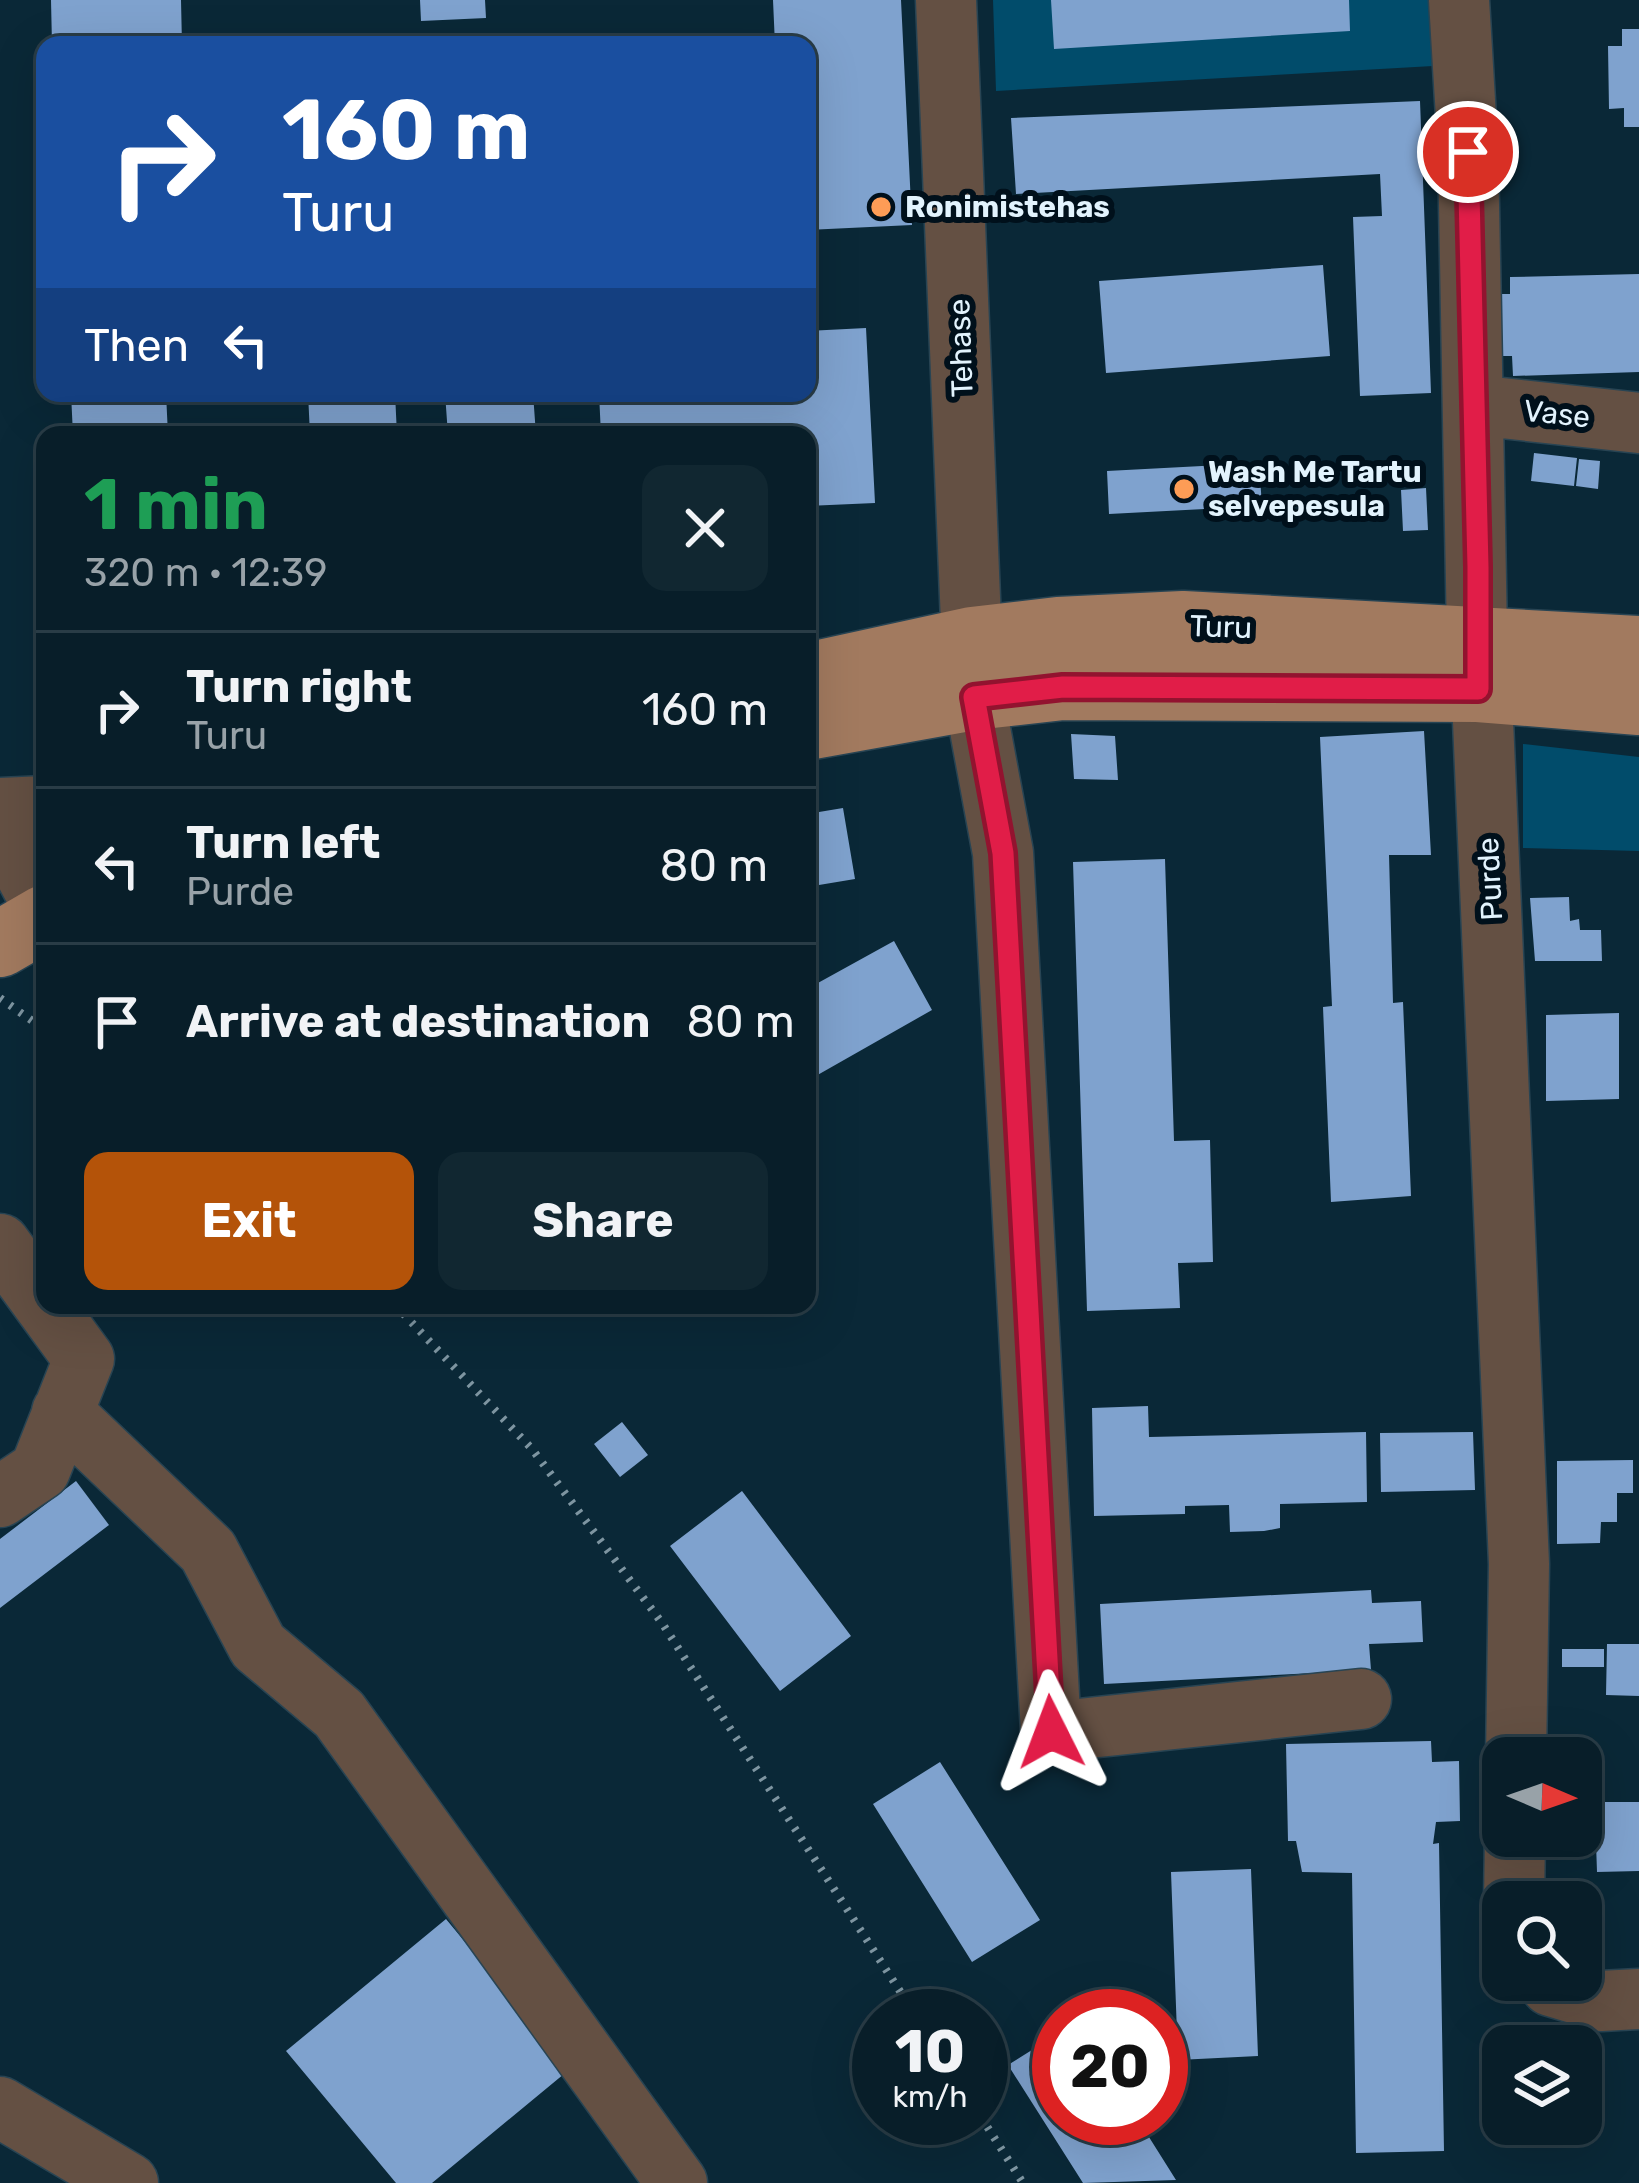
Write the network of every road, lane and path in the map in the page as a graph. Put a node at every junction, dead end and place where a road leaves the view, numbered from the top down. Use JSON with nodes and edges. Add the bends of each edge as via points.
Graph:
{"nodes":[{"id":1,"x":946,"y":0,"type":"edge"},
{"id":2,"x":1459,"y":0,"type":"edge"},
{"id":3,"x":1474,"y":405,"type":"junction"},
{"id":4,"x":1639,"y":423,"type":"edge"},
{"id":5,"x":1639,"y":649,"type":"edge"},
{"id":6,"x":1478,"y":663,"type":"junction"},
{"id":7,"x":973,"y":669,"type":"junction"},
{"id":8,"x":816,"y":676,"type":"edge"},
{"id":9,"x":1639,"y":702,"type":"edge"},
{"id":10,"x":816,"y":724,"type":"edge"},
{"id":11,"x":36,"y":806,"type":"edge"},
{"id":12,"x":0,"y":808,"type":"edge"},
{"id":13,"x":28,"y":887,"type":"edge"},
{"id":14,"x":0,"y":944,"type":"edge"},
{"id":15,"x":0,"y":998,"type":"edge"},
{"id":16,"x":36,"y":1024,"type":"edge"},
{"id":17,"x":0,"y":1244,"type":"edge"},
{"id":18,"x":36,"y":1293,"type":"edge"},
{"id":19,"x":51,"y":1314,"type":"edge"},
{"id":20,"x":404,"y":1314,"type":"edge"},
{"id":21,"x":62,"y":1412,"type":"junction"},
{"id":22,"x":13,"y":1466,"type":"edge"},
{"id":23,"x":1361,"y":1699,"type":"dead end"},
{"id":24,"x":1516,"y":1737,"type":"edge"},
{"id":25,"x":899,"y":1989,"type":"edge"},
{"id":26,"x":1639,"y":2000,"type":"edge"},
{"id":27,"x":1602,"y":2001,"type":"edge"},
{"id":28,"x":0,"y":2107,"type":"edge"},
{"id":29,"x":999,"y":2145,"type":"edge"},
{"id":30,"x":128,"y":2183,"type":"edge"},
{"id":31,"x":677,"y":2183,"type":"edge"},
{"id":32,"x":1023,"y":2183,"type":"edge"}],
"edges":[{"from":1,"to":7,"type":"street","name":"Tehase"},
{"from":2,"to":3,"type":"street","name":"Purde"},
{"from":3,"to":4,"type":"street","name":"Vase"},
{"from":3,"to":6,"type":"street","name":"Purde"},
{"from":5,"to":6,"type":"main road","name":"Turu"},
{"from":6,"to":7,"type":"main road","name":"Turu","via":[[1063,687]]},
{"from":6,"to":9,"type":"main road","name":"Turu"},
{"from":6,"to":24,"type":"street","name":"Purde","via":[[1519,1564]]},
{"from":7,"to":8,"type":"main road","name":"Turu"},
{"from":7,"to":10,"type":"main road","name":"Turu"},
{"from":7,"to":23,"type":"street","name":"Tehase","via":[[1003,853],[1051,1732]]},
{"from":11,"to":12,"type":"street"},
{"from":13,"to":14,"type":"main road"},
{"from":15,"to":16,"type":"path"},
{"from":17,"to":18,"type":"street"},
{"from":19,"to":21,"type":"street","via":[[84,1359]]},
{"from":20,"to":25,"type":"path","via":[[532,1449],[662,1623]]},
{"from":21,"to":22,"type":"street"},
{"from":21,"to":31,"type":"street","via":[[208,1551],[258,1646],[339,1714]]},
{"from":26,"to":27,"type":"street"},
{"from":28,"to":30,"type":"street"},
{"from":29,"to":32,"type":"path"}]}
